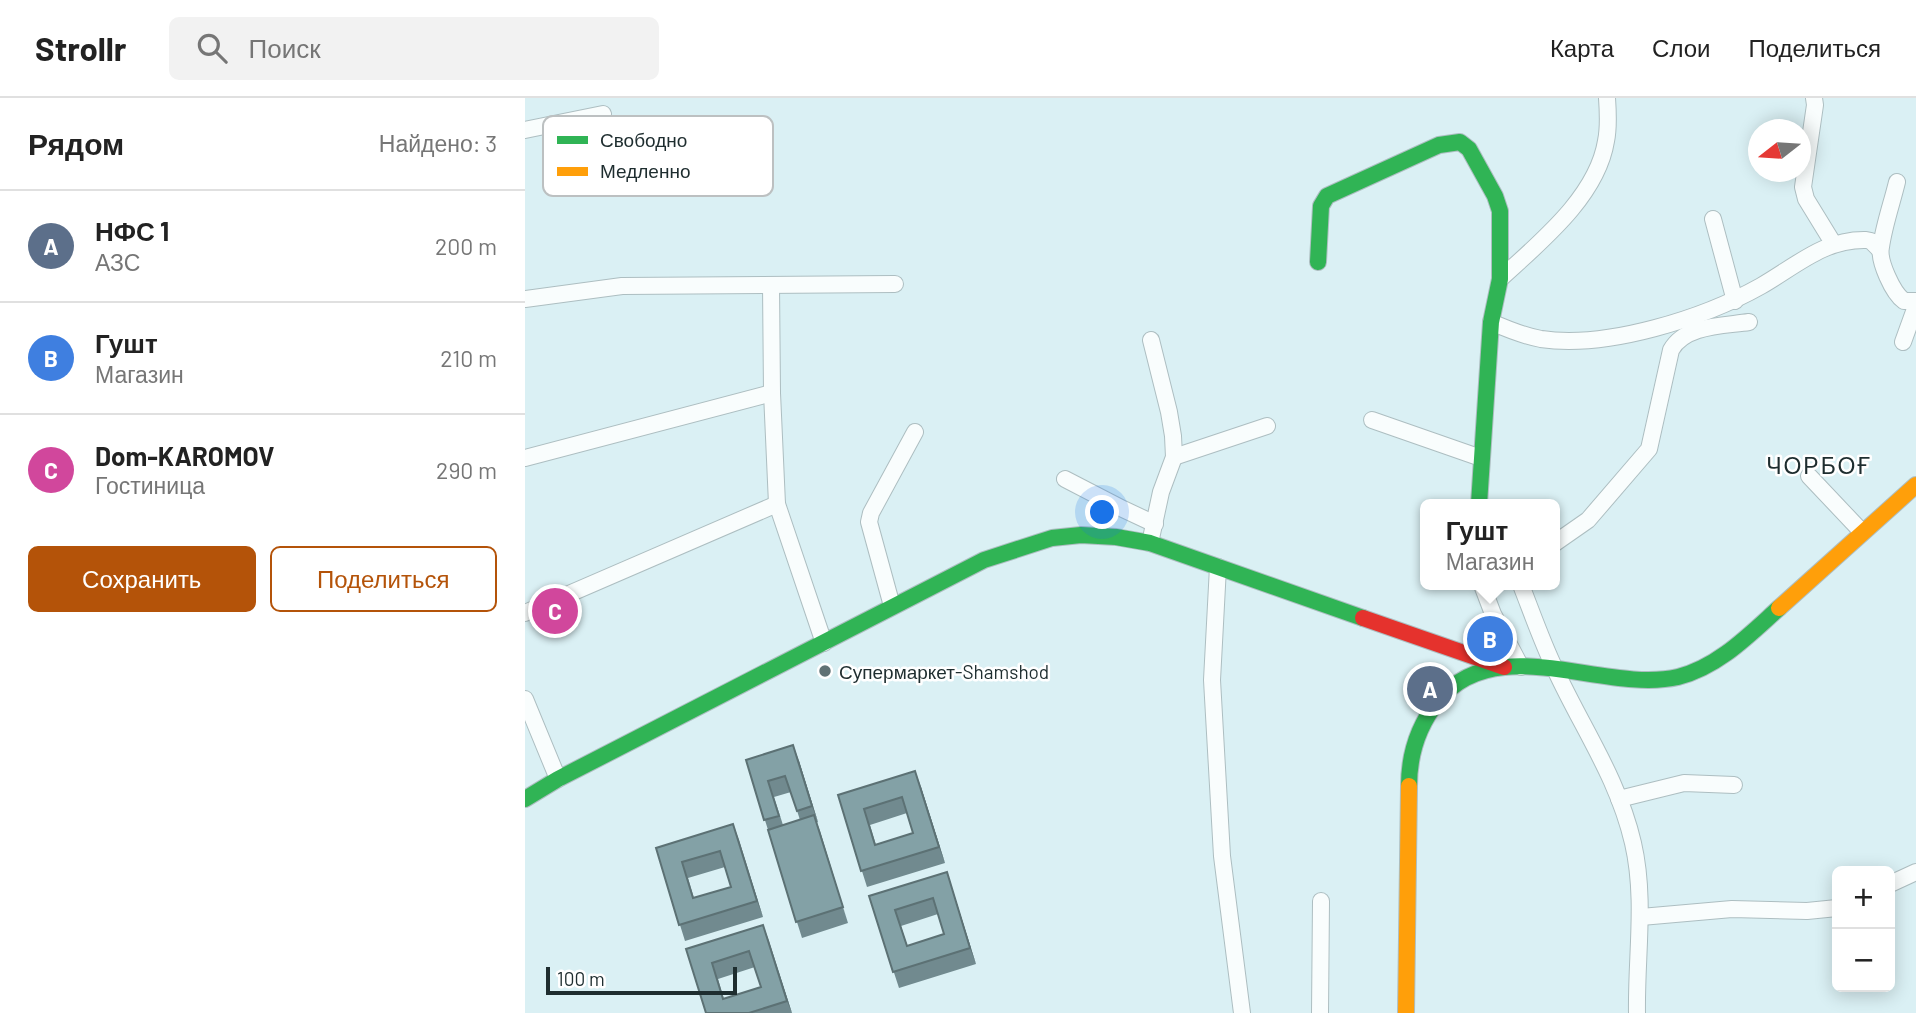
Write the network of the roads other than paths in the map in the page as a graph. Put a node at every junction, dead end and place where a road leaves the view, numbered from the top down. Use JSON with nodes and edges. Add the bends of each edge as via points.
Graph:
{"nodes":[{"id":1,"x":1607,"y":98,"type":"edge"},
{"id":2,"x":1814,"y":98,"type":"edge"},
{"id":3,"x":603,"y":114,"type":"dead end"},
{"id":4,"x":593,"y":116,"type":"edge"},
{"id":5,"x":543,"y":126,"type":"edge"},
{"id":6,"x":525,"y":130,"type":"edge"},
{"id":7,"x":1897,"y":182,"type":"dead end"},
{"id":8,"x":1713,"y":219,"type":"dead end"},
{"id":9,"x":1833,"y":243,"type":"junction"},
{"id":10,"x":1880,"y":250,"type":"junction"},
{"id":11,"x":1318,"y":262,"type":"dead end"},
{"id":12,"x":1500,"y":279,"type":"junction"},
{"id":13,"x":895,"y":284,"type":"dead end"},
{"id":14,"x":771,"y":285,"type":"junction"},
{"id":15,"x":525,"y":299,"type":"edge"},
{"id":16,"x":1735,"y":301,"type":"junction"},
{"id":17,"x":1916,"y":303,"type":"edge"},
{"id":18,"x":1749,"y":322,"type":"dead end"},
{"id":19,"x":1491,"y":323,"type":"junction"},
{"id":20,"x":1151,"y":340,"type":"dead end"},
{"id":21,"x":1903,"y":342,"type":"dead end"},
{"id":22,"x":772,"y":393,"type":"junction"},
{"id":23,"x":1372,"y":421,"type":"dead end"},
{"id":24,"x":1267,"y":426,"type":"dead end"},
{"id":25,"x":915,"y":432,"type":"dead end"},
{"id":26,"x":1174,"y":457,"type":"junction"},
{"id":27,"x":525,"y":458,"type":"edge"},
{"id":28,"x":1481,"y":458,"type":"junction"},
{"id":29,"x":1809,"y":476,"type":"dead end"},
{"id":30,"x":1066,"y":479,"type":"dead end"},
{"id":31,"x":1916,"y":485,"type":"edge"},
{"id":32,"x":1479,"y":499,"type":"edge"},
{"id":33,"x":777,"y":504,"type":"junction"},
{"id":34,"x":1155,"y":524,"type":"junction"},
{"id":35,"x":1862,"y":532,"type":"junction"},
{"id":36,"x":1560,"y":540,"type":"edge"},
{"id":37,"x":1150,"y":543,"type":"junction"},
{"id":38,"x":1218,"y":567,"type":"junction"},
{"id":39,"x":1484,"y":590,"type":"edge"},
{"id":40,"x":1523,"y":590,"type":"edge"},
{"id":41,"x":893,"y":606,"type":"junction"},
{"id":42,"x":525,"y":613,"type":"edge"},
{"id":43,"x":824,"y":643,"type":"junction"},
{"id":44,"x":1513,"y":667,"type":"junction"},
{"id":45,"x":1554,"y":668,"type":"junction"},
{"id":46,"x":525,"y":699,"type":"edge"},
{"id":47,"x":558,"y":779,"type":"junction"},
{"id":48,"x":1734,"y":785,"type":"dead end"},
{"id":49,"x":525,"y":799,"type":"edge"},
{"id":50,"x":1619,"y":799,"type":"junction"},
{"id":51,"x":1916,"y":872,"type":"edge"},
{"id":52,"x":1895,"y":881,"type":"edge"},
{"id":53,"x":1321,"y":901,"type":"dead end"},
{"id":54,"x":1832,"y":908,"type":"edge"},
{"id":55,"x":1641,"y":916,"type":"junction"},
{"id":56,"x":1242,"y":1013,"type":"edge"},
{"id":57,"x":1320,"y":1013,"type":"edge"},
{"id":58,"x":1406,"y":1013,"type":"edge"},
{"id":59,"x":1637,"y":1013,"type":"edge"}],
"edges":[{"from":1,"to":12,"type":"street","via":[[1607,140],[1588,188],[1548,235]]},
{"from":2,"to":9,"type":"street","via":[[1803,187]]},
{"from":3,"to":4,"type":"street"},
{"from":5,"to":6,"type":"street"},
{"from":7,"to":10,"type":"street"},
{"from":8,"to":16,"type":"street"},
{"from":9,"to":10,"type":"street","via":[[1866,240]]},
{"from":9,"to":16,"type":"street"},
{"from":10,"to":17,"type":"street","via":[[1897,295]]},
{"from":11,"to":12,"type":"street","via":[[1321,206],[1327,196],[1439,145],[1460,142],[1469,149],[1500,211]]},
{"from":12,"to":19,"type":"street"},
{"from":13,"to":14,"type":"street"},
{"from":14,"to":15,"type":"street","via":[[622,286]]},
{"from":14,"to":22,"type":"street"},
{"from":16,"to":19,"type":"street","via":[[1617,337],[1543,339]]},
{"from":17,"to":21,"type":"street"},
{"from":18,"to":36,"type":"street","via":[[1696,331],[1676,341],[1649,449],[1588,520]]},
{"from":19,"to":28,"type":"street"},
{"from":20,"to":26,"type":"street","via":[[1169,412]]},
{"from":22,"to":27,"type":"street"},
{"from":22,"to":33,"type":"street"},
{"from":23,"to":28,"type":"street"},
{"from":24,"to":26,"type":"street"},
{"from":25,"to":41,"type":"street","via":[[869,523]]},
{"from":26,"to":34,"type":"street"},
{"from":28,"to":32,"type":"street"},
{"from":29,"to":35,"type":"street"},
{"from":30,"to":34,"type":"street"},
{"from":31,"to":35,"type":"street"},
{"from":33,"to":42,"type":"street"},
{"from":33,"to":43,"type":"street"},
{"from":34,"to":37,"type":"street"},
{"from":35,"to":45,"type":"street","via":[[1740,642],[1698,670],[1655,681]]},
{"from":37,"to":38,"type":"street"},
{"from":37,"to":41,"type":"street","via":[[1096,535],[1027,543]]},
{"from":38,"to":44,"type":"street"},
{"from":38,"to":56,"type":"street","via":[[1212,680],[1222,856]]},
{"from":39,"to":44,"type":"street"},
{"from":40,"to":45,"type":"street"},
{"from":41,"to":43,"type":"street"},
{"from":43,"to":47,"type":"street"},
{"from":44,"to":45,"type":"street"},
{"from":44,"to":58,"type":"street","via":[[1459,680],[1429,710],[1416,735],[1409,761]]},
{"from":45,"to":50,"type":"street"},
{"from":46,"to":47,"type":"street"},
{"from":47,"to":49,"type":"street"},
{"from":48,"to":50,"type":"street","via":[[1684,783]]},
{"from":50,"to":55,"type":"street","via":[[1633,843]]},
{"from":51,"to":52,"type":"street"},
{"from":53,"to":57,"type":"street"},
{"from":54,"to":55,"type":"street"},
{"from":55,"to":59,"type":"street"}]}
